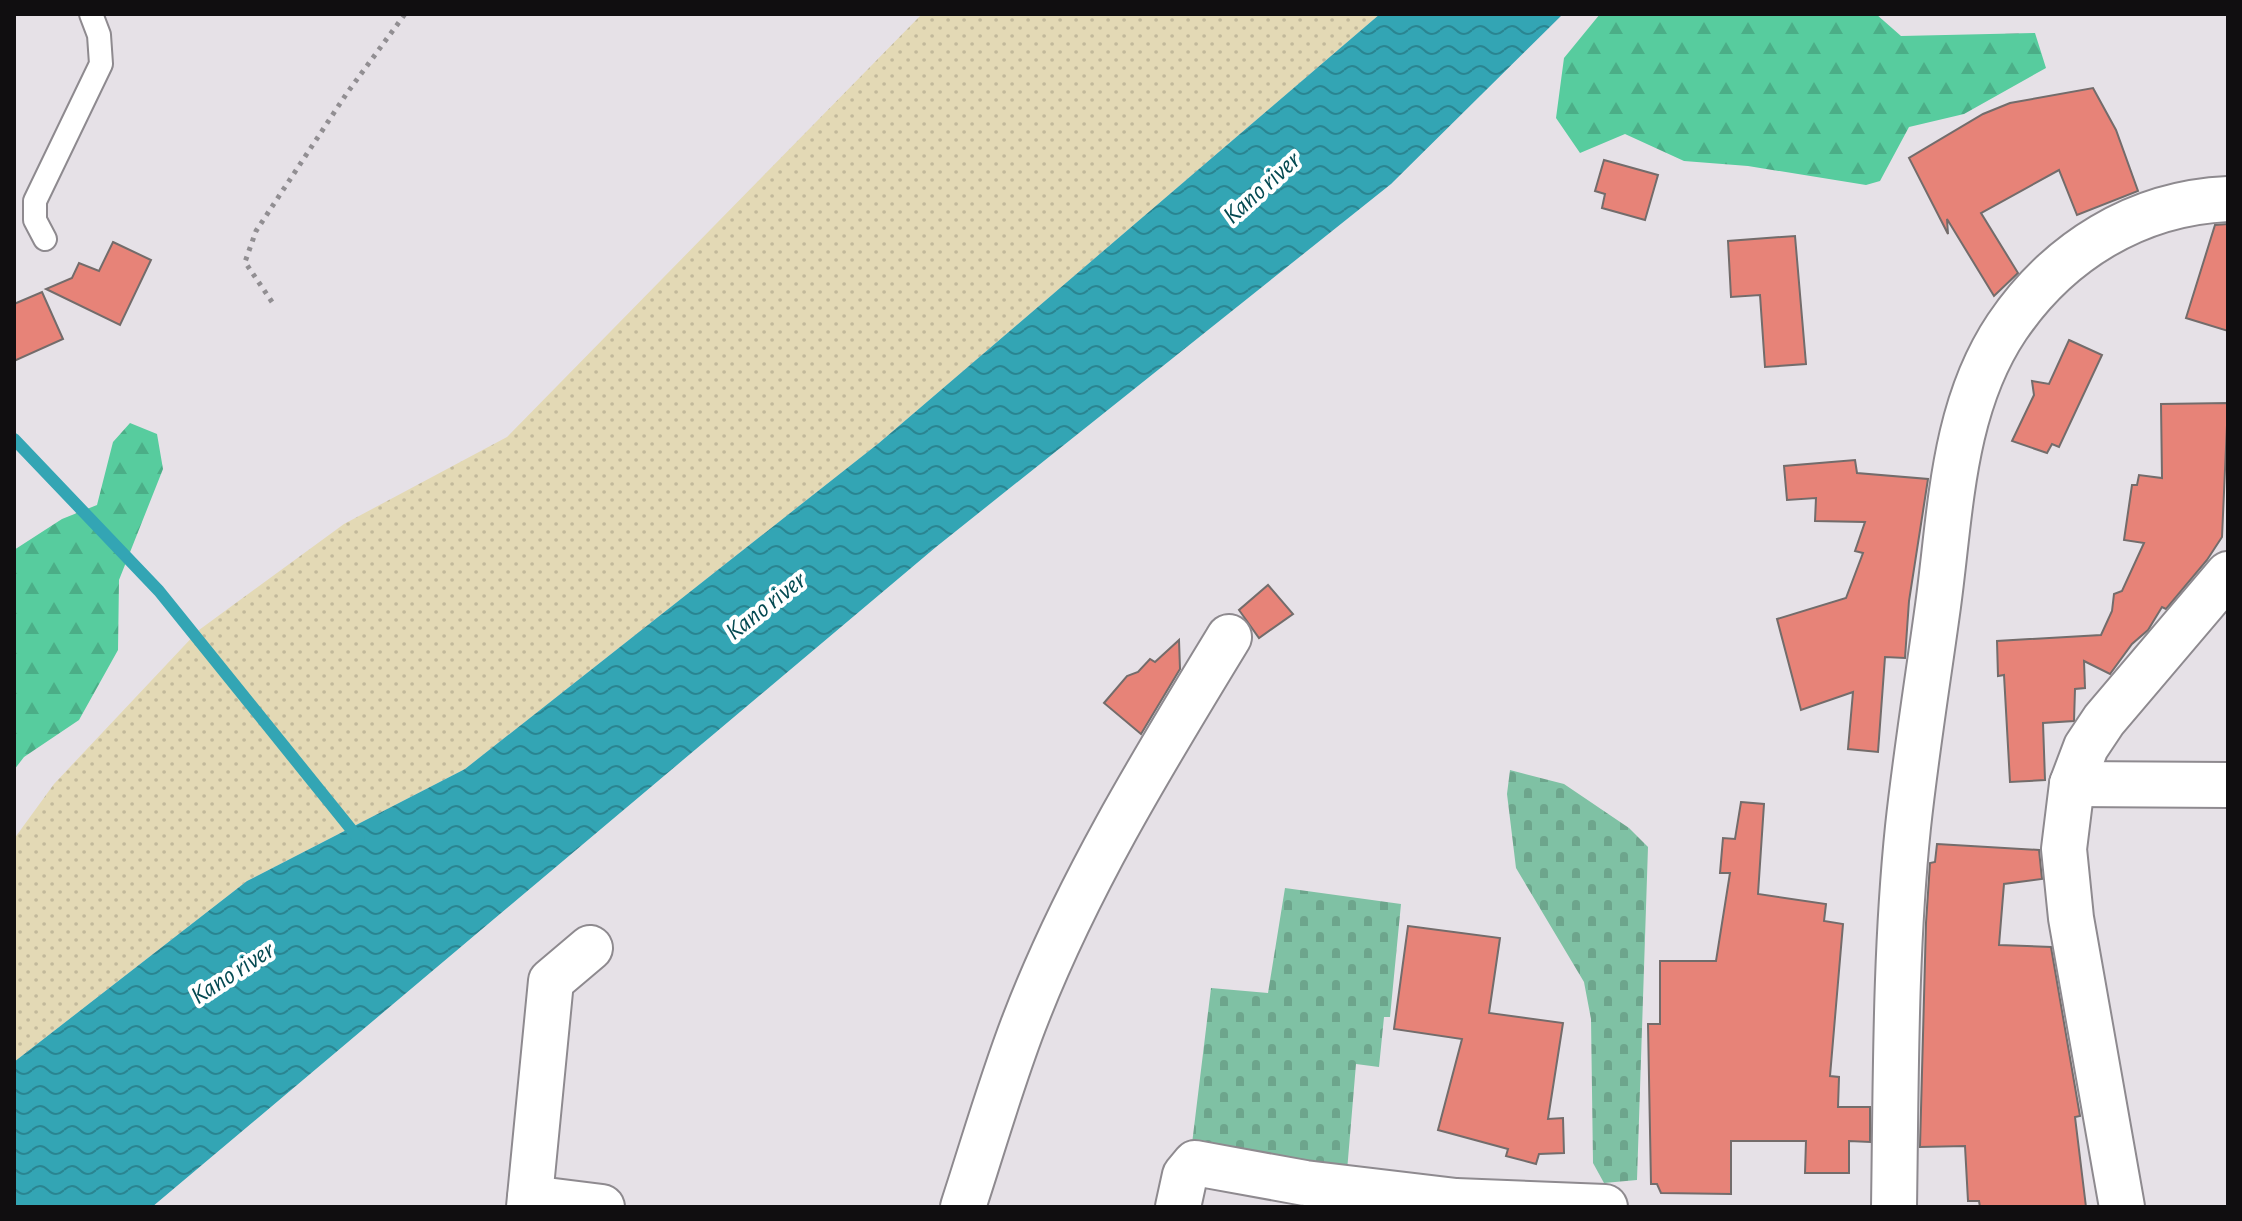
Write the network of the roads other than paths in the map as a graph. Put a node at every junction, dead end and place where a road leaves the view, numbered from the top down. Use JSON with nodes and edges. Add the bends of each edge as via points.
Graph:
{"nodes":[{"id":1,"x":91,"y":14,"type":"edge"},
{"id":2,"x":2228,"y":199,"type":"edge"},
{"id":3,"x":45,"y":239,"type":"dead end"},
{"id":4,"x":2228,"y":574,"type":"edge"},
{"id":5,"x":1229,"y":637,"type":"dead end"},
{"id":6,"x":2072,"y":784,"type":"junction"},
{"id":7,"x":2228,"y":785,"type":"edge"},
{"id":8,"x":590,"y":948,"type":"dead end"},
{"id":9,"x":529,"y":1203,"type":"edge"},
{"id":10,"x":602,"y":1207,"type":"edge"},
{"id":11,"x":963,"y":1207,"type":"edge"},
{"id":12,"x":1178,"y":1207,"type":"edge"},
{"id":13,"x":1605,"y":1207,"type":"edge"},
{"id":14,"x":1894,"y":1207,"type":"edge"},
{"id":15,"x":2122,"y":1207,"type":"edge"}],
"edges":[{"from":1,"to":3,"type":"lane","via":[[101,64],[35,201],[35,220]]},
{"from":2,"to":14,"type":"street","via":[[2199,200],[2125,223],[2081,247],[2008,327],[1964,418],[1908,828],[1898,969]]},
{"from":4,"to":6,"type":"street","via":[[2104,720],[2086,747]]},
{"from":5,"to":11,"type":"street","via":[[1073,914],[1024,1022]]},
{"from":6,"to":7,"type":"street"},
{"from":6,"to":15,"type":"street","via":[[2064,849],[2071,918]]},
{"from":8,"to":9,"type":"street","via":[[551,981]]},
{"from":9,"to":10,"type":"street"},
{"from":12,"to":13,"type":"street","via":[[1185,1175],[1195,1163],[1456,1201]]}]}
